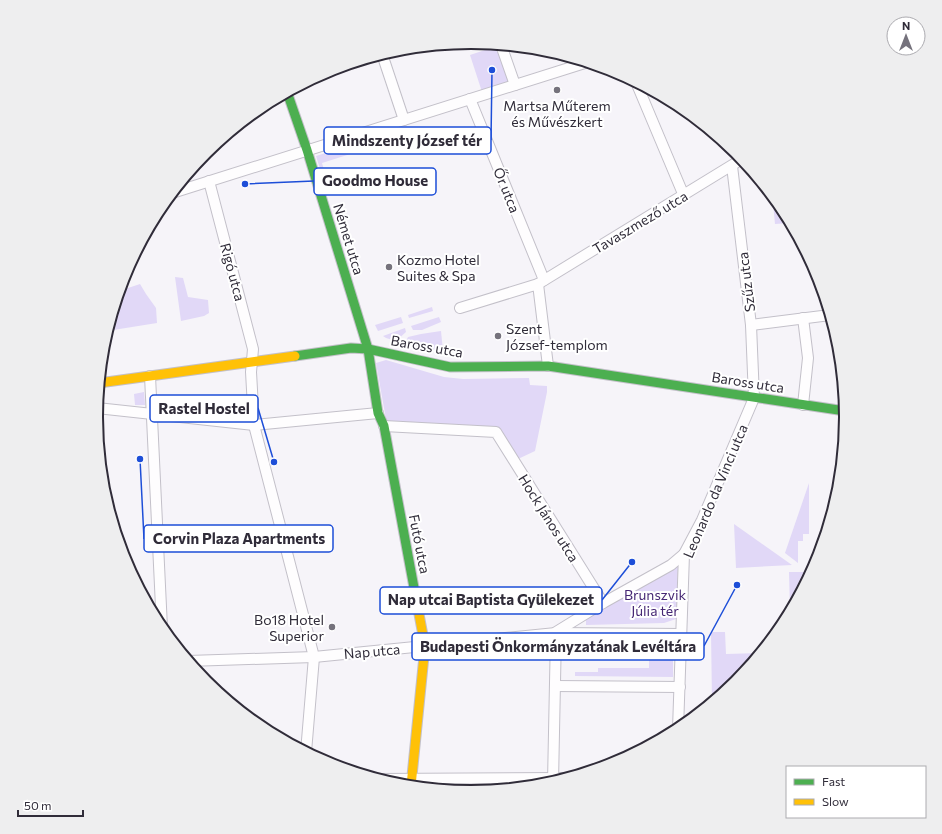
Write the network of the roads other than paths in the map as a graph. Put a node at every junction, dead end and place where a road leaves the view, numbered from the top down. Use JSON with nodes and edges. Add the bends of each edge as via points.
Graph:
{"nodes":[{"id":1,"x":503,"y":51,"type":"edge"},
{"id":2,"x":384,"y":60,"type":"edge"},
{"id":3,"x":577,"y":65,"type":"edge"},
{"id":4,"x":515,"y":85,"type":"junction"},
{"id":5,"x":639,"y":90,"type":"edge"},
{"id":6,"x":289,"y":97,"type":"edge"},
{"id":7,"x":470,"y":99,"type":"junction"},
{"id":8,"x":404,"y":120,"type":"junction"},
{"id":9,"x":307,"y":150,"type":"junction"},
{"id":10,"x":737,"y":163,"type":"edge"},
{"id":11,"x":732,"y":166,"type":"junction"},
{"id":12,"x":209,"y":181,"type":"junction"},
{"id":13,"x":181,"y":190,"type":"edge"},
{"id":14,"x":684,"y":196,"type":"junction"},
{"id":15,"x":541,"y":282,"type":"junction"},
{"id":16,"x":460,"y":308,"type":"dead end"},
{"id":17,"x":824,"y":316,"type":"edge"},
{"id":18,"x":803,"y":318,"type":"junction"},
{"id":19,"x":751,"y":325,"type":"junction"},
{"id":20,"x":368,"y":349,"type":"junction"},
{"id":21,"x":252,"y":362,"type":"junction"},
{"id":22,"x":548,"y":366,"type":"junction"},
{"id":23,"x":150,"y":376,"type":"junction"},
{"id":24,"x":105,"y":382,"type":"edge"},
{"id":25,"x":754,"y":398,"type":"junction"},
{"id":26,"x":803,"y":405,"type":"junction"},
{"id":27,"x":103,"y":409,"type":"edge"},
{"id":28,"x":839,"y":410,"type":"edge"},
{"id":29,"x":378,"y":413,"type":"junction"},
{"id":30,"x":153,"y":415,"type":"junction"},
{"id":31,"x":254,"y":426,"type":"junction"},
{"id":32,"x":384,"y":426,"type":"junction"},
{"id":33,"x":684,"y":554,"type":"junction"},
{"id":34,"x":603,"y":603,"type":"junction"},
{"id":35,"x":161,"y":616,"type":"edge"},
{"id":36,"x":556,"y":632,"type":"junction"},
{"id":37,"x":681,"y":634,"type":"junction"},
{"id":38,"x":425,"y":646,"type":"junction"},
{"id":39,"x":314,"y":657,"type":"junction"},
{"id":40,"x":194,"y":660,"type":"edge"},
{"id":41,"x":555,"y":686,"type":"junction"},
{"id":42,"x":680,"y":688,"type":"junction"},
{"id":43,"x":678,"y":721,"type":"edge"},
{"id":44,"x":306,"y":746,"type":"edge"},
{"id":45,"x":553,"y":775,"type":"edge"},
{"id":46,"x":411,"y":780,"type":"edge"},
{"id":47,"x":528,"y":781,"type":"edge"},
{"id":48,"x":430,"y":783,"type":"edge"}],
"edges":[{"from":1,"to":4,"type":"street"},
{"from":2,"to":8,"type":"street"},
{"from":3,"to":4,"type":"street"},
{"from":4,"to":7,"type":"street"},
{"from":5,"to":14,"type":"street"},
{"from":6,"to":9,"type":"street","name":"Német utca"},
{"from":7,"to":8,"type":"street"},
{"from":7,"to":15,"type":"street","name":"Őr utca"},
{"from":8,"to":9,"type":"street"},
{"from":9,"to":12,"type":"street"},
{"from":9,"to":20,"type":"street","name":"Német utca"},
{"from":10,"to":11,"type":"street","name":"Tavaszmező utca"},
{"from":11,"to":14,"type":"street","name":"Tavaszmező utca"},
{"from":11,"to":19,"type":"street","name":"Szűz utca"},
{"from":12,"to":13,"type":"street"},
{"from":12,"to":21,"type":"street","name":"Rigó utca","via":[[253,349]]},
{"from":14,"to":15,"type":"street","name":"Tavaszmező utca"},
{"from":15,"to":16,"type":"street","name":"Tavaszmező utca"},
{"from":15,"to":22,"type":"street","name":"Őr utca"},
{"from":17,"to":18,"type":"street"},
{"from":18,"to":19,"type":"street"},
{"from":18,"to":26,"type":"street","via":[[808,358]]},
{"from":19,"to":25,"type":"street","name":"Szűz utca"},
{"from":20,"to":21,"type":"street","name":"Baross utca","via":[[337,349]]},
{"from":20,"to":22,"type":"street","name":"Baross utca","via":[[450,367]]},
{"from":20,"to":29,"type":"street","name":"Német utca"},
{"from":21,"to":23,"type":"street","name":"Baross utca"},
{"from":21,"to":31,"type":"street","name":"Rigó utca"},
{"from":22,"to":25,"type":"street","name":"Baross utca"},
{"from":23,"to":24,"type":"street","name":"Baross utca"},
{"from":23,"to":30,"type":"street"},
{"from":25,"to":26,"type":"street","name":"Baross utca"},
{"from":25,"to":33,"type":"street","name":"Leonardo da Vinci utca","via":[[702,520]]},
{"from":26,"to":28,"type":"street","name":"Baross utca"},
{"from":27,"to":30,"type":"street"},
{"from":29,"to":31,"type":"street"},
{"from":29,"to":32,"type":"street","name":"Futó utca"},
{"from":30,"to":31,"type":"street"},
{"from":30,"to":35,"type":"street"},
{"from":31,"to":39,"type":"street","name":"Rigó utca"},
{"from":32,"to":34,"type":"street","name":"Hock János utca","via":[[496,432]]},
{"from":32,"to":38,"type":"street","name":"Futó utca"},
{"from":33,"to":34,"type":"street","name":"Nap utca","via":[[671,565]]},
{"from":33,"to":37,"type":"street","name":"Leonardo da Vinci utca"},
{"from":34,"to":36,"type":"street","name":"Nap utca"},
{"from":36,"to":37,"type":"street","name":"Nap utca"},
{"from":36,"to":38,"type":"street","name":"Nap utca"},
{"from":36,"to":41,"type":"street"},
{"from":37,"to":42,"type":"street","name":"Leonardo da Vinci utca"},
{"from":38,"to":39,"type":"street","name":"Nap utca"},
{"from":38,"to":46,"type":"street","name":"Futó utca"},
{"from":39,"to":40,"type":"street","name":"Nap utca"},
{"from":39,"to":44,"type":"street","name":"Rigó utca"},
{"from":41,"to":42,"type":"street"},
{"from":41,"to":45,"type":"street"},
{"from":42,"to":43,"type":"street","name":"Leonardo da Vinci utca"},
{"from":47,"to":48,"type":"street"}]}
